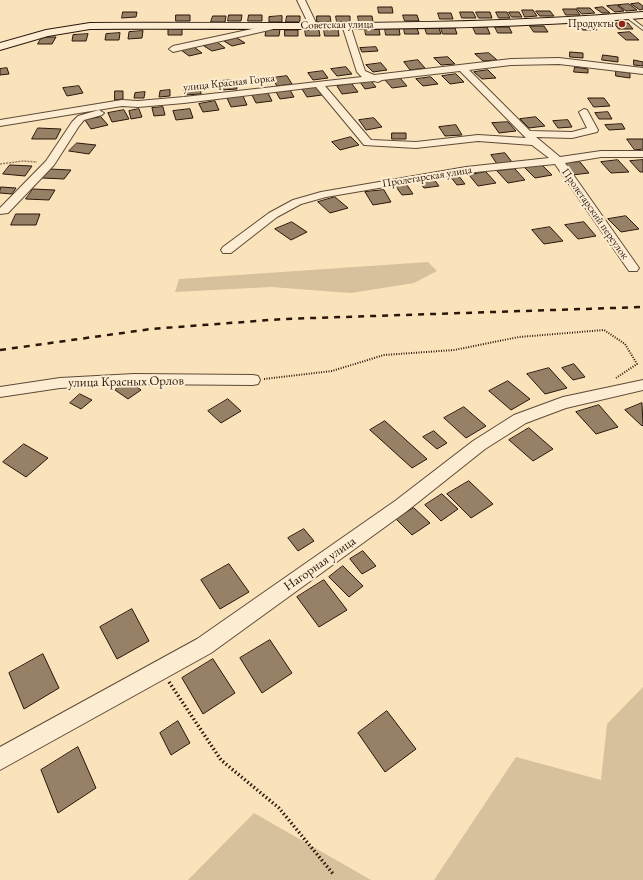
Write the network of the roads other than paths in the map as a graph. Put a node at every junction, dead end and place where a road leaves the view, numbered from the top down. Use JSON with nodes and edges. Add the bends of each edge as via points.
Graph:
{"nodes":[{"id":1,"x":301,"y":0,"type":"edge"},
{"id":2,"x":643,"y":15,"type":"edge"},
{"id":3,"x":628,"y":17,"type":"junction"},
{"id":4,"x":313,"y":25,"type":"junction"},
{"id":5,"x":275,"y":26,"type":"junction"},
{"id":6,"x":346,"y":26,"type":"junction"},
{"id":7,"x":643,"y":30,"type":"edge"},
{"id":8,"x":13,"y":42,"type":"junction"},
{"id":9,"x":0,"y":44,"type":"edge"},
{"id":10,"x":0,"y":47,"type":"edge"},
{"id":11,"x":173,"y":49,"type":"dead end"},
{"id":12,"x":461,"y":67,"type":"junction"},
{"id":13,"x":643,"y":71,"type":"edge"},
{"id":14,"x":361,"y":72,"type":"junction"},
{"id":15,"x":378,"y":79,"type":"junction"},
{"id":16,"x":349,"y":82,"type":"junction"},
{"id":17,"x":319,"y":85,"type":"junction"},
{"id":18,"x":138,"y":104,"type":"junction"},
{"id":19,"x":584,"y":112,"type":"dead end"},
{"id":20,"x":0,"y":123,"type":"edge"},
{"id":21,"x":528,"y":134,"type":"junction"},
{"id":22,"x":535,"y":142,"type":"junction"},
{"id":23,"x":643,"y":154,"type":"edge"},
{"id":24,"x":557,"y":160,"type":"junction"},
{"id":25,"x":1,"y":213,"type":"edge"},
{"id":26,"x":227,"y":250,"type":"dead end"},
{"id":27,"x":633,"y":268,"type":"dead end"},
{"id":28,"x":253,"y":380,"type":"road end"},
{"id":29,"x":643,"y":385,"type":"edge"},
{"id":30,"x":0,"y":392,"type":"edge"},
{"id":31,"x":0,"y":759,"type":"edge"}],
"edges":[{"from":1,"to":4,"type":"street"},
{"from":2,"to":3,"type":"main road","name":"Советская улица"},
{"from":3,"to":6,"type":"main road","name":"Советская улица","via":[[541,22]]},
{"from":3,"to":7,"type":"lane"},
{"from":4,"to":5,"type":"main road","name":"Советская улица"},
{"from":4,"to":6,"type":"main road","name":"Советская улица"},
{"from":5,"to":8,"type":"main road","name":"Советская улица","via":[[70,28]]},
{"from":5,"to":11,"type":"street"},
{"from":6,"to":14,"type":"street"},
{"from":8,"to":9,"type":"street"},
{"from":8,"to":10,"type":"main road","name":"Советская улица"},
{"from":12,"to":13,"type":"street","via":[[538,60]]},
{"from":12,"to":15,"type":"street","name":"улица Красная Горка"},
{"from":12,"to":21,"type":"street","name":"Пролетарский переулок"},
{"from":14,"to":15,"type":"street"},
{"from":14,"to":16,"type":"street"},
{"from":15,"to":16,"type":"street","name":"улица Красная Горка"},
{"from":16,"to":17,"type":"street","name":"улица Красная Горка"},
{"from":17,"to":18,"type":"street","name":"улица Красная Горка"},
{"from":17,"to":22,"type":"street","via":[[368,143],[416,145],[478,138]]},
{"from":18,"to":20,"type":"street","name":"улица Красная Горка","via":[[114,104]]},
{"from":18,"to":25,"type":"street","via":[[81,118],[50,163]]},
{"from":19,"to":21,"type":"street","via":[[593,130],[572,135]]},
{"from":21,"to":22,"type":"street","name":"Пролетарский переулок"},
{"from":22,"to":24,"type":"street","name":"Пролетарский переулок"},
{"from":23,"to":24,"type":"street","name":"Пролетарская улица","via":[[601,154]]},
{"from":24,"to":26,"type":"street","name":"Пролетарская улица","via":[[466,170],[325,194],[297,202],[273,215]]},
{"from":24,"to":27,"type":"street","name":"Пролетарский переулок"},
{"from":28,"to":30,"type":"street","name":"улица Красных Орлов","via":[[134,379],[60,383]]},
{"from":29,"to":31,"type":"street","name":"Нагорная улица","via":[[563,403],[520,420],[479,445],[402,506],[204,646]]}]}
